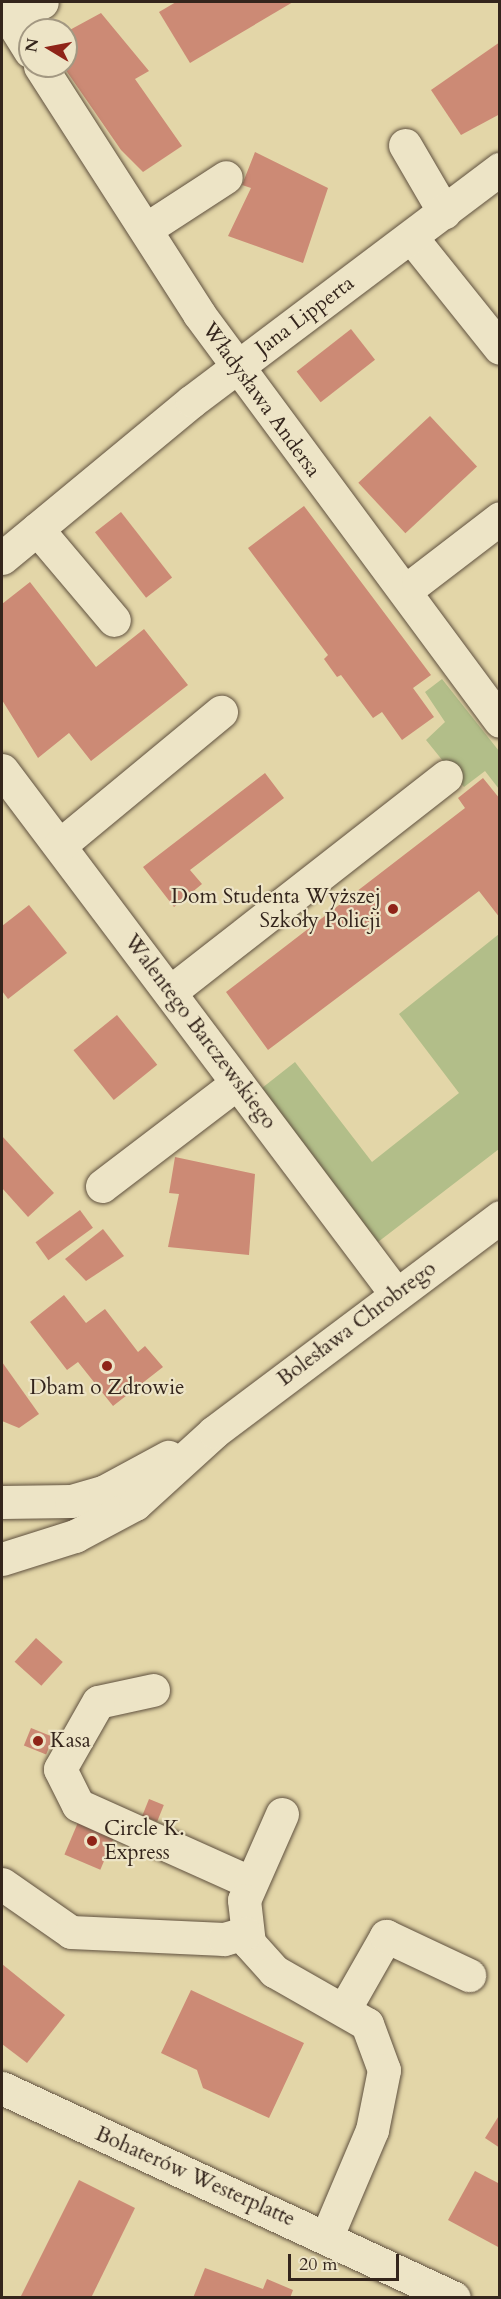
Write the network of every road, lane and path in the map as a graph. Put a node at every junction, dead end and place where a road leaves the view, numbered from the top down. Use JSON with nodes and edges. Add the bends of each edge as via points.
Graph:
{"nodes":[{"id":1,"x":42,"y":2,"type":"edge"},
{"id":2,"x":4,"y":15,"type":"edge"},
{"id":3,"x":18,"y":34,"type":"edge"},
{"id":4,"x":48,"y":78,"type":"edge"},
{"id":5,"x":405,"y":145,"type":"dead end"},
{"id":6,"x":500,"y":169,"type":"edge"},
{"id":7,"x":226,"y":177,"type":"dead end"},
{"id":8,"x":444,"y":212,"type":"junction"},
{"id":9,"x":146,"y":229,"type":"junction"},
{"id":10,"x":411,"y":237,"type":"junction"},
{"id":11,"x":500,"y":348,"type":"edge"},
{"id":12,"x":238,"y":367,"type":"junction"},
{"id":13,"x":500,"y":518,"type":"edge"},
{"id":14,"x":37,"y":529,"type":"junction"},
{"id":15,"x":2,"y":558,"type":"edge"},
{"id":16,"x":418,"y":581,"type":"dead end"},
{"id":17,"x":114,"y":620,"type":"dead end"},
{"id":18,"x":221,"y":712,"type":"dead end"},
{"id":19,"x":500,"y":721,"type":"edge"},
{"id":20,"x":2,"y":770,"type":"edge"},
{"id":21,"x":446,"y":776,"type":"dead end"},
{"id":22,"x":60,"y":845,"type":"junction"},
{"id":23,"x":170,"y":992,"type":"junction"},
{"id":24,"x":237,"y":1083,"type":"junction"},
{"id":25,"x":102,"y":1186,"type":"dead end"},
{"id":26,"x":500,"y":1217,"type":"edge"},
{"id":27,"x":396,"y":1294,"type":"junction"},
{"id":28,"x":214,"y":1432,"type":"junction"},
{"id":29,"x":2,"y":1502,"type":"edge"},
{"id":30,"x":2,"y":1559,"type":"edge"},
{"id":31,"x":153,"y":1690,"type":"dead end"},
{"id":32,"x":282,"y":1814,"type":"dead end"},
{"id":33,"x":249,"y":1882,"type":"junction"},
{"id":34,"x":2,"y":1884,"type":"edge"},
{"id":35,"x":245,"y":1933,"type":"junction"},
{"id":36,"x":469,"y":1975,"type":"dead end"},
{"id":37,"x":345,"y":2008,"type":"junction"},
{"id":38,"x":2,"y":2088,"type":"edge"},
{"id":39,"x":327,"y":2236,"type":"junction"},
{"id":40,"x":454,"y":2298,"type":"edge"}],
"edges":[{"from":1,"to":2,"type":"street"},
{"from":2,"to":3,"type":"street"},
{"from":4,"to":9,"type":"street","name":"Władysława Andersa"},
{"from":5,"to":8,"type":"street"},
{"from":6,"to":8,"type":"street","name":"Jana Lipperta"},
{"from":7,"to":9,"type":"street"},
{"from":8,"to":10,"type":"street","name":"Jana Lipperta"},
{"from":9,"to":12,"type":"street","name":"Władysława Andersa"},
{"from":10,"to":11,"type":"street"},
{"from":10,"to":12,"type":"street","name":"Jana Lipperta"},
{"from":12,"to":14,"type":"street","name":"Jana Lipperta"},
{"from":12,"to":19,"type":"street","name":"Władysława Andersa"},
{"from":13,"to":16,"type":"street"},
{"from":14,"to":15,"type":"street","name":"Jana Lipperta"},
{"from":14,"to":17,"type":"street"},
{"from":18,"to":22,"type":"street"},
{"from":20,"to":22,"type":"street","name":"Walentego Barczewskiego"},
{"from":21,"to":23,"type":"street"},
{"from":22,"to":23,"type":"street","name":"Walentego Barczewskiego"},
{"from":23,"to":24,"type":"street","name":"Walentego Barczewskiego"},
{"from":24,"to":25,"type":"street"},
{"from":24,"to":27,"type":"street","name":"Walentego Barczewskiego"},
{"from":26,"to":27,"type":"street","name":"Bolesława Chrobrego"},
{"from":27,"to":28,"type":"street","name":"Bolesława Chrobrego"},
{"from":28,"to":29,"type":"street","name":"Bolesława Chrobrego","via":[[105,1491],[71,1502]]},
{"from":28,"to":30,"type":"street","name":"Bolesława Chrobrego","via":[[135,1504],[75,1536]]},
{"from":31,"to":33,"type":"street","via":[[98,1702],[60,1769],[78,1805]]},
{"from":32,"to":33,"type":"street"},
{"from":33,"to":35,"type":"street","via":[[242,1914]]},
{"from":34,"to":35,"type":"street","via":[[70,1932],[225,1939]]},
{"from":35,"to":37,"type":"street","via":[[274,1971]]},
{"from":36,"to":37,"type":"street","via":[[386,1936]]},
{"from":37,"to":39,"type":"street","via":[[367,2024],[379,2045],[382,2099]]},
{"from":38,"to":39,"type":"street","name":"Bohaterów Westerplatte"},
{"from":39,"to":40,"type":"street","name":"Bohaterów Westerplatte"}]}
